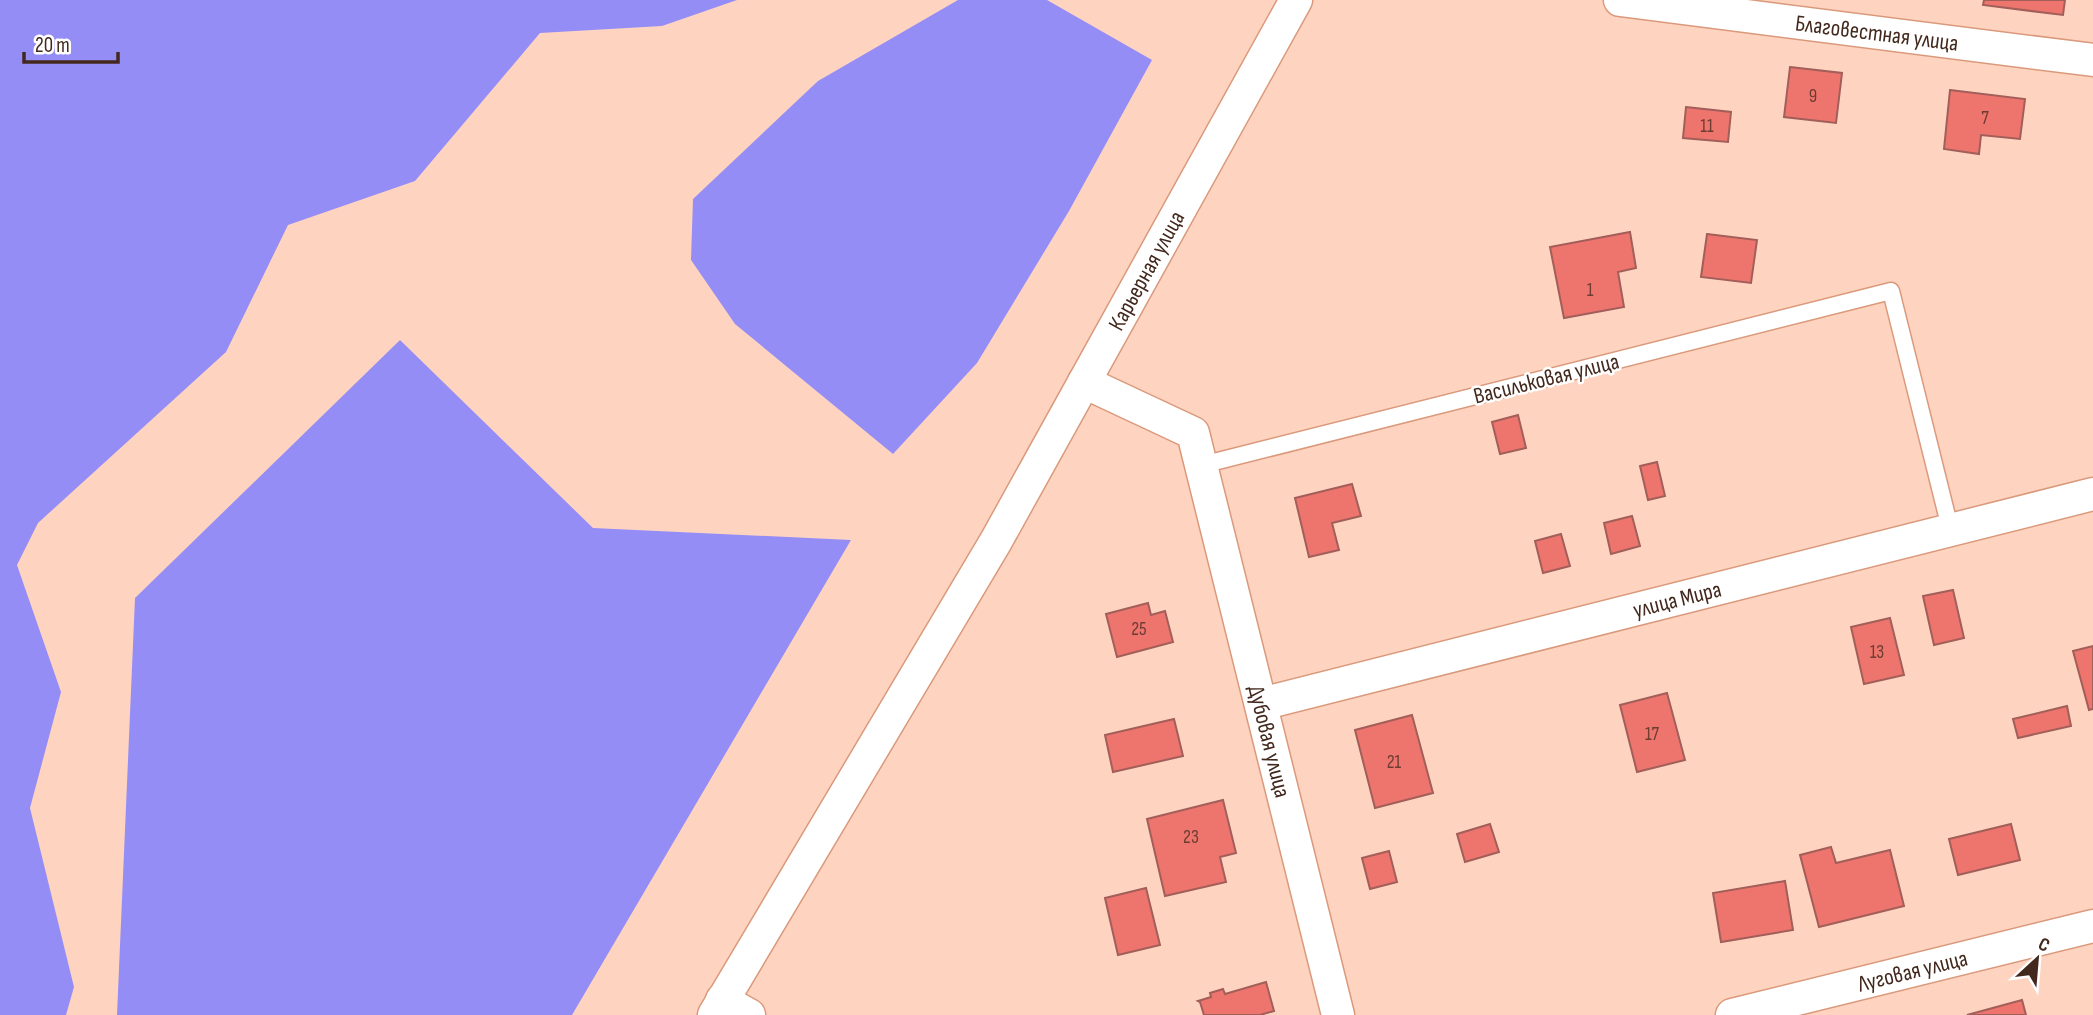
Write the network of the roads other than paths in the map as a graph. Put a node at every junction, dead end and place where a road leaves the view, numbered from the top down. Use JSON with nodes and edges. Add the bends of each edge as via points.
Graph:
{"nodes":[{"id":1,"x":1296,"y":0,"type":"edge"},
{"id":2,"x":1620,"y":0,"type":"edge"},
{"id":3,"x":2093,"y":60,"type":"edge"},
{"id":4,"x":1084,"y":382,"type":"junction"},
{"id":5,"x":1202,"y":465,"type":"junction"},
{"id":6,"x":2093,"y":494,"type":"edge"},
{"id":7,"x":1950,"y":528,"type":"junction"},
{"id":8,"x":1261,"y":704,"type":"junction"},
{"id":9,"x":2093,"y":926,"type":"edge"},
{"id":10,"x":728,"y":1010,"type":"edge"},
{"id":11,"x":1338,"y":1015,"type":"edge"},
{"id":12,"x":1732,"y":1015,"type":"edge"}],
"edges":[{"from":1,"to":4,"type":"street","name":"Карьерная улица"},
{"from":2,"to":3,"type":"street","name":"Благовестная улица"},
{"from":4,"to":5,"type":"street","name":"Дубовая улица","via":[[1194,433]]},
{"from":4,"to":10,"type":"street","name":"Карьерная улица"},
{"from":5,"to":7,"type":"lane","name":"Васильковая улица","via":[[1891,291]]},
{"from":5,"to":8,"type":"street","name":"Дубовая улица"},
{"from":6,"to":7,"type":"street","name":"улица Мира"},
{"from":7,"to":8,"type":"street","name":"улица Мира"},
{"from":8,"to":11,"type":"street","name":"Дубовая улица"},
{"from":9,"to":12,"type":"street","name":"Луговая улица"}]}
